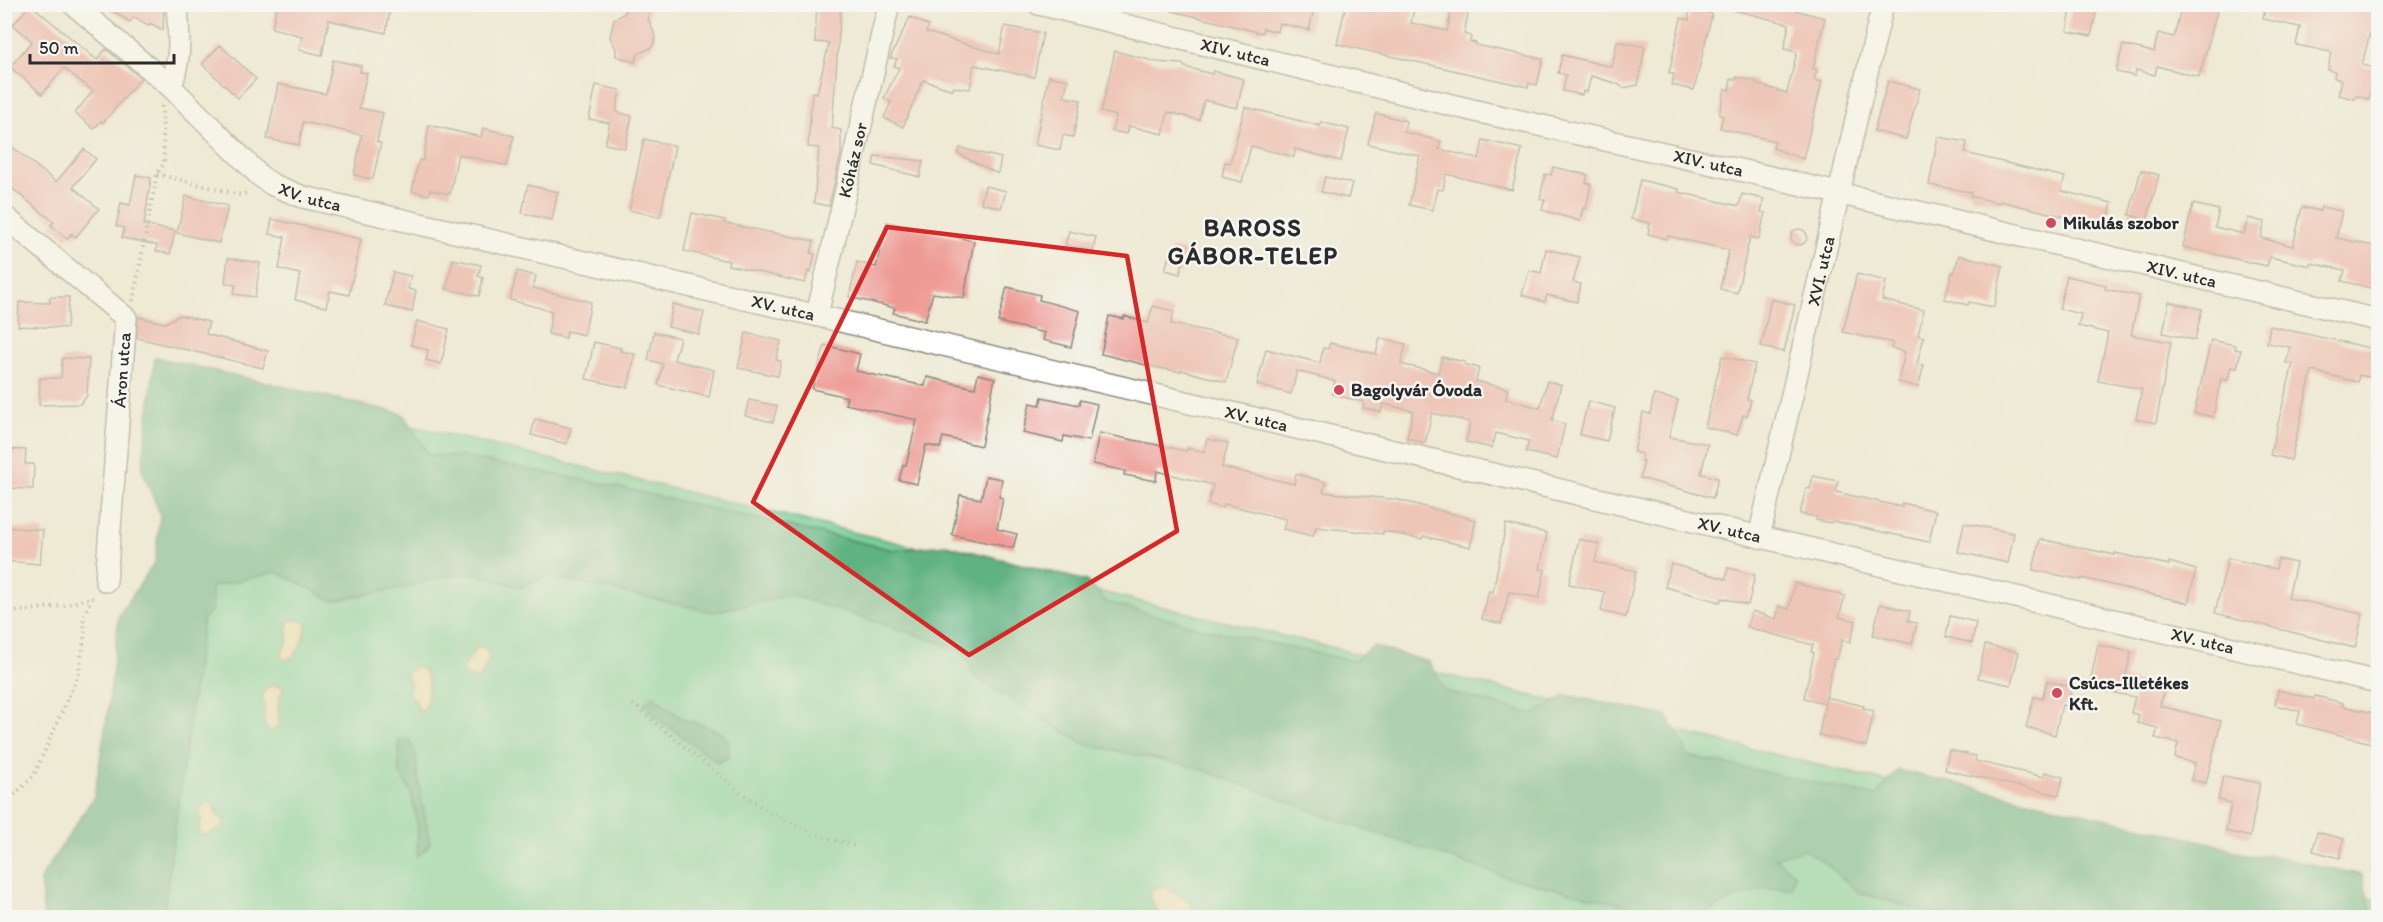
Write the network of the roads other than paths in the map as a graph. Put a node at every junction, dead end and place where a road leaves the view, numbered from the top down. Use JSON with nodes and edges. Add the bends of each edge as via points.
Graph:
{"nodes":[{"id":1,"x":73,"y":4,"type":"edge"},
{"id":2,"x":177,"y":4,"type":"edge"},
{"id":3,"x":889,"y":4,"type":"edge"},
{"id":4,"x":1039,"y":4,"type":"edge"},
{"id":5,"x":1883,"y":4,"type":"edge"},
{"id":6,"x":171,"y":87,"type":"junction"},
{"id":7,"x":1838,"y":194,"type":"junction"},
{"id":8,"x":4,"y":216,"type":"edge"},
{"id":9,"x":817,"y":315,"type":"junction"},
{"id":10,"x":2379,"y":320,"type":"edge"},
{"id":11,"x":1759,"y":537,"type":"junction"},
{"id":12,"x":106,"y":581,"type":"road end"},
{"id":13,"x":2379,"y":682,"type":"edge"}],
"edges":[{"from":1,"to":6,"type":"street","name":"XV. utca"},
{"from":2,"to":6,"type":"street","via":[[179,62]]},
{"from":3,"to":9,"type":"street","name":"Kőház sor"},
{"from":4,"to":7,"type":"street","name":"XIV. utca","via":[[1480,112]]},
{"from":5,"to":7,"type":"street","name":"XVI. utca"},
{"from":6,"to":9,"type":"street","name":"XV. utca","via":[[260,176],[303,197]]},
{"from":7,"to":10,"type":"street","name":"XIV. utca"},
{"from":7,"to":11,"type":"street","name":"XVI. utca"},
{"from":8,"to":12,"type":"street","name":"Áron utca","via":[[126,318]]},
{"from":9,"to":11,"type":"street","name":"XV. utca"},
{"from":11,"to":13,"type":"street","name":"XV. utca"}]}
